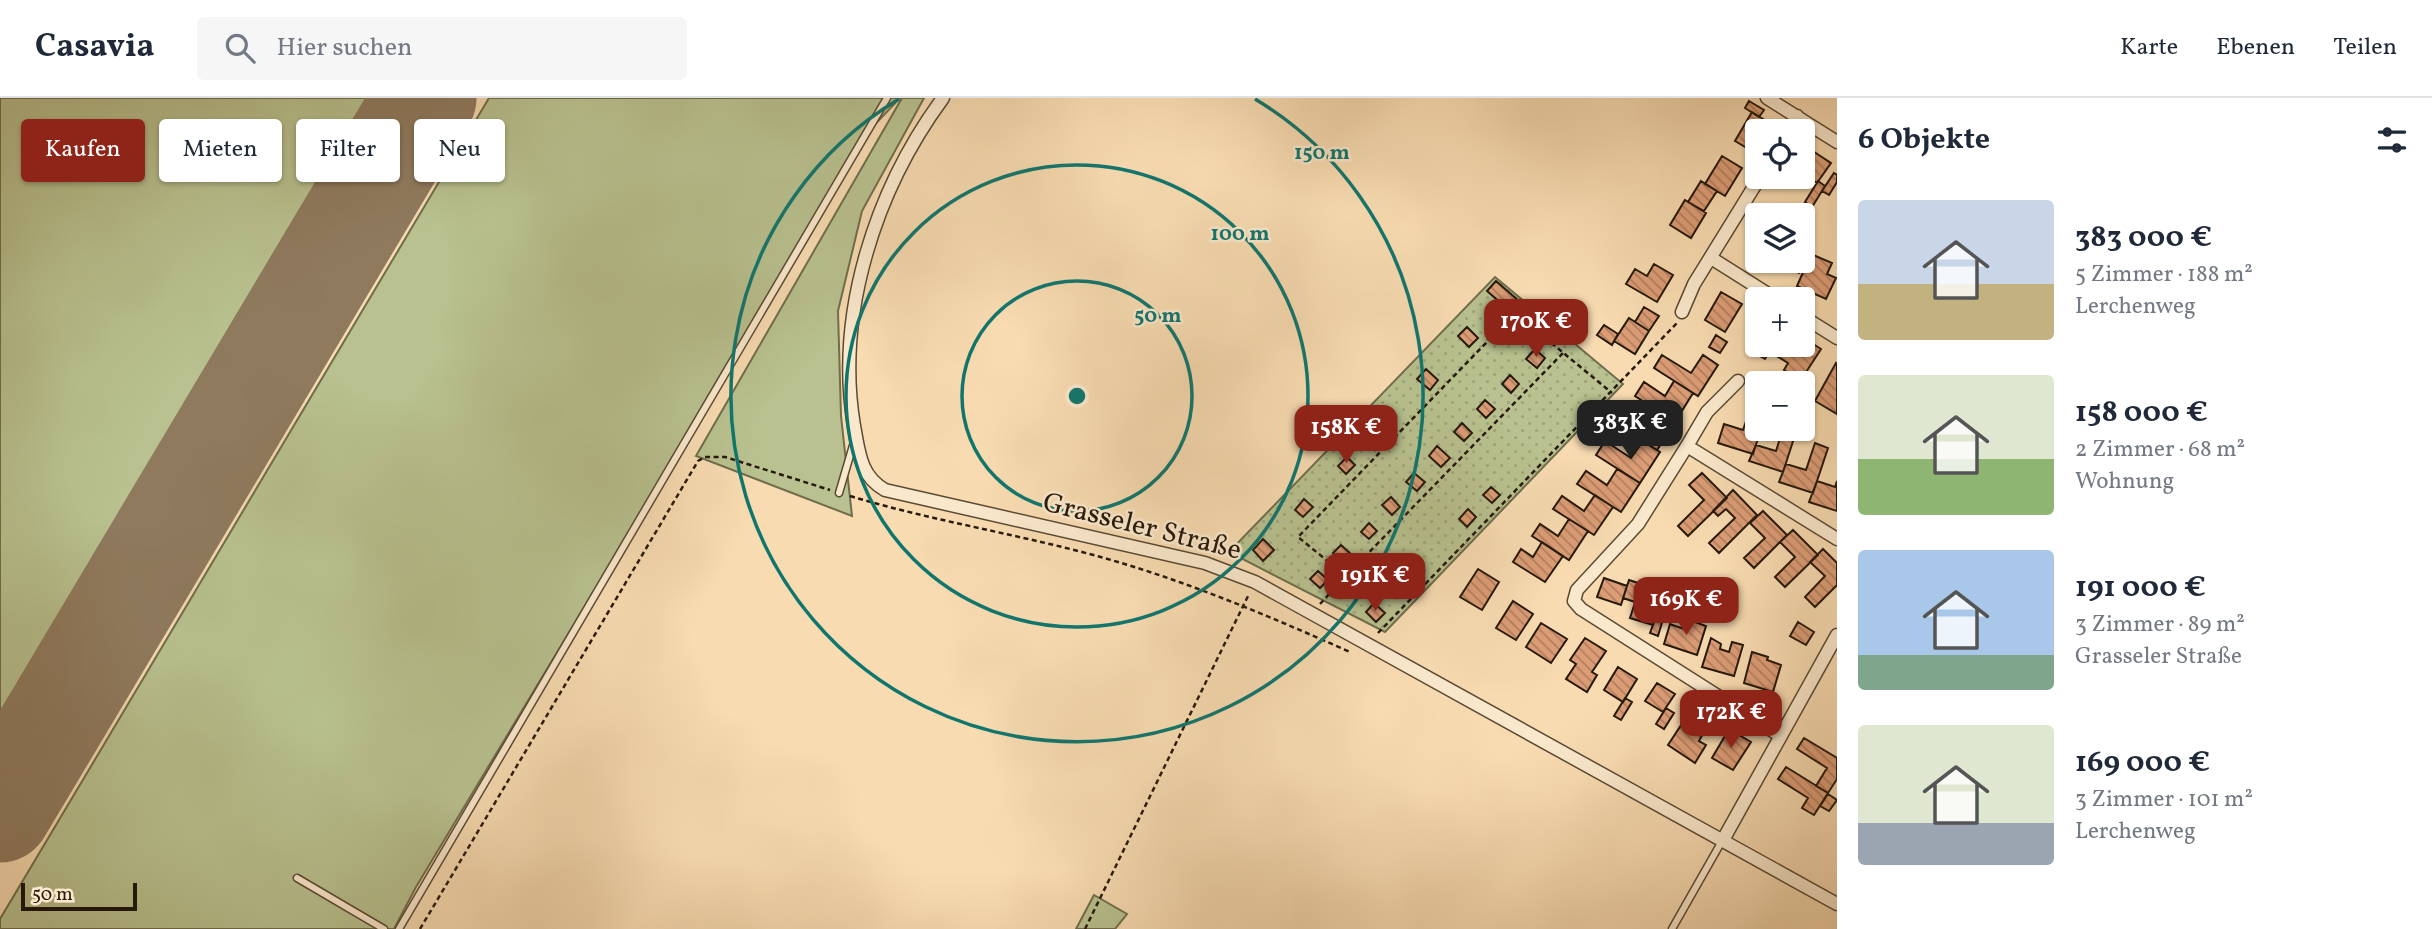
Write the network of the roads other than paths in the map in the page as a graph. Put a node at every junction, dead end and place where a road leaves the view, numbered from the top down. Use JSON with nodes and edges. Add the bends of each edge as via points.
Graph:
{"nodes":[{"id":1,"x":887,"y":98,"type":"edge"},
{"id":2,"x":943,"y":98,"type":"edge"},
{"id":3,"x":1768,"y":98,"type":"edge"},
{"id":4,"x":1797,"y":116,"type":"junction"},
{"id":5,"x":1795,"y":119,"type":"edge"},
{"id":6,"x":1837,"y":142,"type":"edge"},
{"id":7,"x":1753,"y":189,"type":"edge"},
{"id":8,"x":1712,"y":258,"type":"junction"},
{"id":9,"x":1757,"y":287,"type":"edge"},
{"id":10,"x":1682,"y":312,"type":"road end"},
{"id":11,"x":1815,"y":324,"type":"edge"},
{"id":12,"x":1837,"y":338,"type":"edge"},
{"id":13,"x":1738,"y":381,"type":"dead end"},
{"id":14,"x":856,"y":437,"type":"junction"},
{"id":15,"x":1687,"y":446,"type":"junction"},
{"id":16,"x":839,"y":493,"type":"road end"},
{"id":17,"x":1837,"y":539,"type":"edge"},
{"id":18,"x":1837,"y":635,"type":"edge"},
{"id":19,"x":1779,"y":735,"type":"junction"},
{"id":20,"x":1723,"y":840,"type":"junction"},
{"id":21,"x":297,"y":878,"type":"dead end"},
{"id":22,"x":1837,"y":904,"type":"edge"},
{"id":23,"x":384,"y":929,"type":"edge"},
{"id":24,"x":399,"y":929,"type":"edge"},
{"id":25,"x":1672,"y":929,"type":"edge"}],
"edges":[{"from":1,"to":24,"type":"lane"},
{"from":2,"to":14,"type":"street","via":[[895,180],[863,265],[850,358]]},
{"from":3,"to":4,"type":"street"},
{"from":4,"to":5,"type":"street"},
{"from":4,"to":6,"type":"street"},
{"from":7,"to":8,"type":"street"},
{"from":8,"to":9,"type":"street"},
{"from":8,"to":10,"type":"street"},
{"from":11,"to":12,"type":"street"},
{"from":13,"to":15,"type":"street","via":[[1707,412]]},
{"from":14,"to":16,"type":"lane"},
{"from":14,"to":20,"type":"street","name":"Grasseler Straße","via":[[868,478],[885,490],[1205,562],[1255,582]]},
{"from":15,"to":17,"type":"street"},
{"from":15,"to":19,"type":"street","via":[[1638,524],[1577,590],[1574,601]]},
{"from":18,"to":19,"type":"street"},
{"from":19,"to":20,"type":"street"},
{"from":20,"to":22,"type":"street","name":"Grasseler Straße"},
{"from":20,"to":25,"type":"lane"},
{"from":21,"to":23,"type":"lane"}]}
